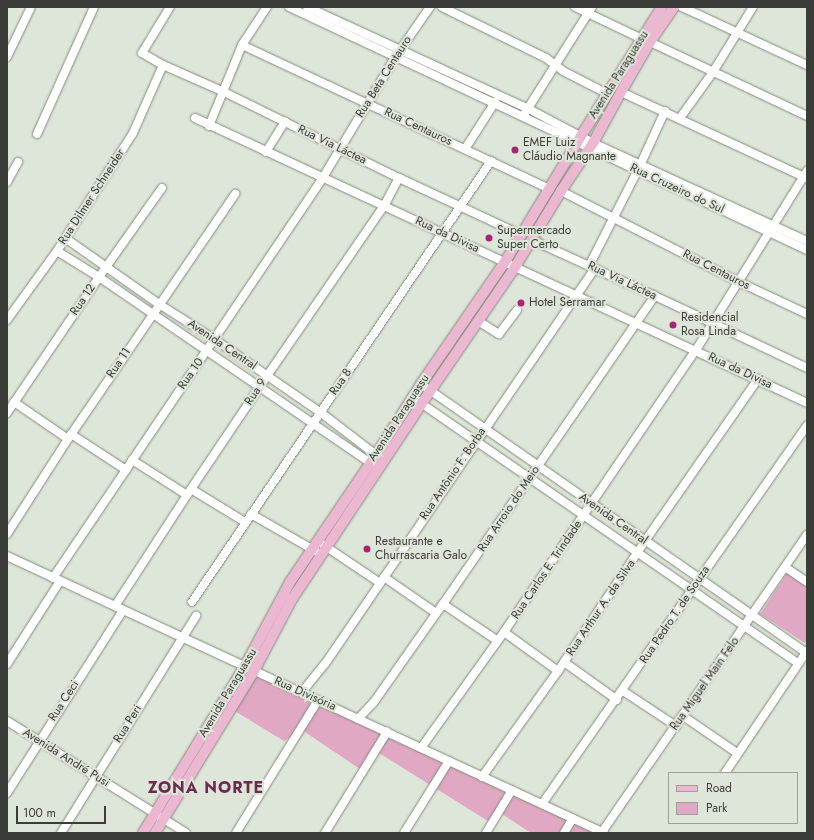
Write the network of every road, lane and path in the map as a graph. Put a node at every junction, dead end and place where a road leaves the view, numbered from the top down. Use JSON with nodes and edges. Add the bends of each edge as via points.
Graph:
{"nodes":[{"id":1,"x":31,"y":7,"type":"edge"},
{"id":2,"x":94,"y":7,"type":"edge"},
{"id":3,"x":170,"y":7,"type":"edge"},
{"id":4,"x":267,"y":7,"type":"edge"},
{"id":5,"x":289,"y":7,"type":"edge"},
{"id":6,"x":306,"y":7,"type":"edge"},
{"id":7,"x":430,"y":7,"type":"edge"},
{"id":8,"x":442,"y":7,"type":"edge"},
{"id":9,"x":574,"y":7,"type":"edge"},
{"id":10,"x":662,"y":7,"type":"edge"},
{"id":11,"x":674,"y":7,"type":"edge"},
{"id":12,"x":682,"y":7,"type":"edge"},
{"id":13,"x":753,"y":7,"type":"edge"},
{"id":14,"x":590,"y":10,"type":"edge"},
{"id":15,"x":737,"y":33,"type":"junction"},
{"id":16,"x":646,"y":40,"type":"junction"},
{"id":17,"x":242,"y":45,"type":"junction"},
{"id":18,"x":398,"y":53,"type":"junction"},
{"id":19,"x":7,"y":57,"type":"edge"},
{"id":20,"x":163,"y":65,"type":"junction"},
{"id":21,"x":554,"y":65,"type":"junction"},
{"id":22,"x":807,"y":65,"type":"edge"},
{"id":23,"x":713,"y":72,"type":"junction"},
{"id":24,"x":222,"y":91,"type":"junction"},
{"id":25,"x":620,"y":92,"type":"junction"},
{"id":26,"x":608,"y":94,"type":"junction"},
{"id":27,"x":495,"y":102,"type":"junction"},
{"id":28,"x":367,"y":103,"type":"junction"},
{"id":29,"x":665,"y":111,"type":"junction"},
{"id":30,"x":525,"y":112,"type":"junction"},
{"id":31,"x":807,"y":116,"type":"edge"},
{"id":32,"x":194,"y":118,"type":"dead end"},
{"id":33,"x":680,"y":118,"type":"junction"},
{"id":34,"x":285,"y":122,"type":"junction"},
{"id":35,"x":209,"y":126,"type":"junction"},
{"id":36,"x":37,"y":134,"type":"dead end"},
{"id":37,"x":579,"y":139,"type":"junction"},
{"id":38,"x":592,"y":146,"type":"junction"},
{"id":39,"x":340,"y":149,"type":"junction"},
{"id":40,"x":464,"y":149,"type":"junction"},
{"id":41,"x":266,"y":152,"type":"junction"},
{"id":42,"x":491,"y":161,"type":"junction"},
{"id":43,"x":18,"y":162,"type":"dead end"},
{"id":44,"x":639,"y":167,"type":"junction"},
{"id":45,"x":806,"y":175,"type":"edge"},
{"id":46,"x":399,"y":178,"type":"junction"},
{"id":47,"x":322,"y":179,"type":"junction"},
{"id":48,"x":7,"y":182,"type":"edge"},
{"id":49,"x":162,"y":188,"type":"dead end"},
{"id":50,"x":550,"y":189,"type":"junction"},
{"id":51,"x":561,"y":191,"type":"junction"},
{"id":52,"x":234,"y":194,"type":"dead end"},
{"id":53,"x":384,"y":206,"type":"junction"},
{"id":54,"x":461,"y":207,"type":"junction"},
{"id":55,"x":614,"y":218,"type":"junction"},
{"id":56,"x":770,"y":228,"type":"junction"},
{"id":57,"x":443,"y":233,"type":"junction"},
{"id":58,"x":522,"y":235,"type":"junction"},
{"id":59,"x":65,"y":238,"type":"junction"},
{"id":60,"x":532,"y":240,"type":"junction"},
{"id":61,"x":807,"y":241,"type":"edge"},
{"id":62,"x":807,"y":250,"type":"edge"},
{"id":63,"x":57,"y":251,"type":"junction"},
{"id":64,"x":505,"y":262,"type":"junction"},
{"id":65,"x":106,"y":267,"type":"junction"},
{"id":66,"x":516,"y":267,"type":"junction"},
{"id":67,"x":592,"y":267,"type":"junction"},
{"id":68,"x":99,"y":277,"type":"junction"},
{"id":69,"x":739,"y":282,"type":"junction"},
{"id":70,"x":577,"y":295,"type":"junction"},
{"id":71,"x":655,"y":296,"type":"junction"},
{"id":72,"x":159,"y":304,"type":"junction"},
{"id":73,"x":517,"y":310,"type":"dead end"},
{"id":74,"x":152,"y":314,"type":"junction"},
{"id":75,"x":807,"y":314,"type":"edge"},
{"id":76,"x":7,"y":320,"type":"edge"},
{"id":77,"x":478,"y":321,"type":"junction"},
{"id":78,"x":637,"y":323,"type":"junction"},
{"id":79,"x":712,"y":324,"type":"junction"},
{"id":80,"x":214,"y":339,"type":"junction"},
{"id":81,"x":696,"y":350,"type":"junction"},
{"id":82,"x":206,"y":351,"type":"junction"},
{"id":83,"x":807,"y":368,"type":"edge"},
{"id":84,"x":267,"y":376,"type":"junction"},
{"id":85,"x":758,"y":379,"type":"junction"},
{"id":86,"x":421,"y":384,"type":"junction"},
{"id":87,"x":260,"y":387,"type":"junction"},
{"id":88,"x":430,"y":391,"type":"junction"},
{"id":89,"x":412,"y":397,"type":"junction"},
{"id":90,"x":14,"y":402,"type":"junction"},
{"id":91,"x":807,"y":402,"type":"edge"},
{"id":92,"x":422,"y":403,"type":"junction"},
{"id":93,"x":8,"y":410,"type":"edge"},
{"id":94,"x":320,"y":412,"type":"junction"},
{"id":95,"x":313,"y":424,"type":"junction"},
{"id":96,"x":807,"y":426,"type":"edge"},
{"id":97,"x":484,"y":429,"type":"junction"},
{"id":98,"x":70,"y":436,"type":"junction"},
{"id":99,"x":476,"y":441,"type":"junction"},
{"id":100,"x":373,"y":459,"type":"junction"},
{"id":101,"x":132,"y":460,"type":"junction"},
{"id":102,"x":538,"y":466,"type":"junction"},
{"id":103,"x":126,"y":470,"type":"junction"},
{"id":104,"x":530,"y":478,"type":"junction"},
{"id":105,"x":189,"y":492,"type":"junction"},
{"id":106,"x":591,"y":504,"type":"junction"},
{"id":107,"x":251,"y":514,"type":"junction"},
{"id":108,"x":584,"y":515,"type":"junction"},
{"id":109,"x":245,"y":522,"type":"junction"},
{"id":110,"x":7,"y":534,"type":"edge"},
{"id":111,"x":807,"y":535,"type":"edge"},
{"id":112,"x":645,"y":541,"type":"junction"},
{"id":113,"x":319,"y":548,"type":"junction"},
{"id":114,"x":638,"y":553,"type":"junction"},
{"id":115,"x":7,"y":556,"type":"edge"},
{"id":116,"x":785,"y":567,"type":"junction"},
{"id":117,"x":699,"y":578,"type":"junction"},
{"id":118,"x":57,"y":579,"type":"junction"},
{"id":119,"x":382,"y":580,"type":"junction"},
{"id":120,"x":807,"y":582,"type":"edge"},
{"id":121,"x":691,"y":590,"type":"junction"},
{"id":122,"x":192,"y":602,"type":"dead end"},
{"id":123,"x":443,"y":604,"type":"junction"},
{"id":124,"x":119,"y":608,"type":"junction"},
{"id":125,"x":436,"y":613,"type":"junction"},
{"id":126,"x":196,"y":616,"type":"dead end"},
{"id":127,"x":752,"y":616,"type":"junction"},
{"id":128,"x":745,"y":627,"type":"junction"},
{"id":129,"x":504,"y":632,"type":"junction"},
{"id":130,"x":182,"y":637,"type":"junction"},
{"id":131,"x":498,"y":641,"type":"junction"},
{"id":132,"x":806,"y":652,"type":"edge"},
{"id":133,"x":564,"y":662,"type":"junction"},
{"id":134,"x":798,"y":663,"type":"junction"},
{"id":135,"x":7,"y":664,"type":"edge"},
{"id":136,"x":249,"y":669,"type":"junction"},
{"id":137,"x":558,"y":671,"type":"junction"},
{"id":138,"x":623,"y":691,"type":"junction"},
{"id":139,"x":302,"y":692,"type":"junction"},
{"id":140,"x":318,"y":700,"type":"junction"},
{"id":141,"x":617,"y":700,"type":"junction"},
{"id":142,"x":683,"y":716,"type":"junction"},
{"id":143,"x":358,"y":719,"type":"junction"},
{"id":144,"x":7,"y":721,"type":"edge"},
{"id":145,"x":676,"y":726,"type":"junction"},
{"id":146,"x":387,"y":732,"type":"junction"},
{"id":147,"x":39,"y":741,"type":"junction"},
{"id":148,"x":421,"y":748,"type":"junction"},
{"id":149,"x":737,"y":754,"type":"junction"},
{"id":150,"x":449,"y":761,"type":"junction"},
{"id":151,"x":726,"y":772,"type":"edge"},
{"id":152,"x":96,"y":776,"type":"junction"},
{"id":153,"x":482,"y":777,"type":"junction"},
{"id":154,"x":512,"y":790,"type":"junction"},
{"id":155,"x":7,"y":793,"type":"edge"},
{"id":156,"x":542,"y":804,"type":"junction"},
{"id":157,"x":154,"y":813,"type":"junction"},
{"id":158,"x":573,"y":818,"type":"junction"},
{"id":159,"x":164,"y":819,"type":"junction"},
{"id":160,"x":61,"y":833,"type":"edge"},
{"id":161,"x":142,"y":833,"type":"edge"},
{"id":162,"x":155,"y":833,"type":"edge"},
{"id":163,"x":186,"y":833,"type":"edge"},
{"id":164,"x":236,"y":833,"type":"edge"},
{"id":165,"x":325,"y":833,"type":"edge"},
{"id":166,"x":404,"y":833,"type":"edge"},
{"id":167,"x":486,"y":833,"type":"edge"},
{"id":168,"x":564,"y":833,"type":"edge"},
{"id":169,"x":603,"y":833,"type":"edge"}],
"edges":[{"from":1,"to":19,"type":"street"},
{"from":2,"to":36,"type":"street"},
{"from":3,"to":20,"type":"street","name":"Rua Via Láctea","via":[[142,53]]},
{"from":4,"to":17,"type":"street"},
{"from":5,"to":18,"type":"street"},
{"from":6,"to":18,"type":"street"},
{"from":7,"to":18,"type":"street","name":"Rua Beta Centauro"},
{"from":8,"to":21,"type":"street","via":[[546,58]]},
{"from":9,"to":14,"type":"street"},
{"from":10,"to":16,"type":"main road","name":"Avenida Paraguassu"},
{"from":11,"to":16,"type":"main road","name":"Avenida Paraguassu"},
{"from":12,"to":15,"type":"street"},
{"from":13,"to":15,"type":"street"},
{"from":14,"to":16,"type":"street"},
{"from":14,"to":21,"type":"street"},
{"from":15,"to":22,"type":"street"},
{"from":15,"to":23,"type":"street"},
{"from":16,"to":23,"type":"street"},
{"from":16,"to":25,"type":"main road","name":"Avenida Paraguassu"},
{"from":16,"to":26,"type":"main road","name":"Avenida Paraguassu"},
{"from":17,"to":24,"type":"street"},
{"from":17,"to":28,"type":"street","name":"Rua Centauros"},
{"from":18,"to":27,"type":"street","name":"Rua Cruzeiro do Sul"},
{"from":18,"to":28,"type":"street","name":"Rua Beta Centauro"},
{"from":18,"to":30,"type":"street","name":"Rua Cruzeiro do Sul"},
{"from":20,"to":24,"type":"street","name":"Rua Via Láctea"},
{"from":20,"to":59,"type":"street","name":"Rua Dilmer Schneider","via":[[133,133]]},
{"from":21,"to":26,"type":"street"},
{"from":21,"to":30,"type":"street"},
{"from":23,"to":31,"type":"street"},
{"from":23,"to":33,"type":"street"},
{"from":24,"to":34,"type":"street","name":"Rua Via Láctea"},
{"from":24,"to":35,"type":"street"},
{"from":25,"to":29,"type":"street"},
{"from":25,"to":38,"type":"main road","name":"Avenida Paraguassu"},
{"from":26,"to":37,"type":"main road","name":"Avenida Paraguassu"},
{"from":27,"to":30,"type":"street","name":"Rua Cruzeiro do Sul"},
{"from":27,"to":40,"type":"street"},
{"from":28,"to":39,"type":"street","name":"Rua Beta Centauro"},
{"from":28,"to":40,"type":"street","name":"Rua Centauros"},
{"from":29,"to":33,"type":"street"},
{"from":29,"to":44,"type":"street","name":"Rua Antônio F. Borba"},
{"from":30,"to":37,"type":"street","name":"Rua Cruzeiro do Sul"},
{"from":32,"to":35,"type":"street","name":"Rua da Divisa"},
{"from":33,"to":45,"type":"street"},
{"from":34,"to":39,"type":"street","name":"Rua Via Láctea"},
{"from":34,"to":41,"type":"street"},
{"from":35,"to":41,"type":"street","name":"Rua da Divisa"},
{"from":37,"to":38,"type":"street","name":"Rua Cruzeiro do Sul"},
{"from":37,"to":50,"type":"main road","name":"Avenida Paraguassu"},
{"from":38,"to":44,"type":"street","name":"Rua Cruzeiro do Sul"},
{"from":38,"to":51,"type":"main road","name":"Avenida Paraguassu"},
{"from":39,"to":46,"type":"street","name":"Rua Via Láctea"},
{"from":39,"to":47,"type":"street","name":"Rua 10"},
{"from":40,"to":42,"type":"street","name":"Rua Centauros"},
{"from":41,"to":47,"type":"street","name":"Rua da Divisa"},
{"from":42,"to":50,"type":"street","name":"Rua Centauros"},
{"from":42,"to":54,"type":"street","name":"Rua 8"},
{"from":43,"to":48,"type":"street"},
{"from":44,"to":55,"type":"street","name":"Rua Antônio F. Borba"},
{"from":44,"to":56,"type":"street","name":"Rua Cruzeiro do Sul"},
{"from":45,"to":56,"type":"street","name":"Rua Carlos E. Trindade"},
{"from":46,"to":53,"type":"street","name":"Rua 9"},
{"from":46,"to":54,"type":"street","name":"Rua Via Láctea"},
{"from":47,"to":53,"type":"street","name":"Rua da Divisa"},
{"from":47,"to":80,"type":"street","name":"Rua 10"},
{"from":49,"to":65,"type":"street","name":"Rua 12"},
{"from":50,"to":58,"type":"main road","name":"Avenida Paraguassu"},
{"from":51,"to":55,"type":"street","name":"Rua Centauros"},
{"from":51,"to":60,"type":"main road","name":"Avenida Paraguassu"},
{"from":52,"to":72,"type":"street","name":"Rua 11"},
{"from":53,"to":57,"type":"street","name":"Rua da Divisa"},
{"from":53,"to":84,"type":"street","name":"Rua 9"},
{"from":54,"to":57,"type":"street","name":"Rua 8"},
{"from":54,"to":58,"type":"street","name":"Rua Via Láctea"},
{"from":55,"to":67,"type":"street","name":"Rua Antônio F. Borba"},
{"from":55,"to":69,"type":"street","name":"Rua Centauros"},
{"from":56,"to":61,"type":"street","name":"Rua Cruzeiro do Sul"},
{"from":56,"to":62,"type":"street","name":"Rua Cruzeiro do Sul"},
{"from":56,"to":69,"type":"street","name":"Rua Carlos E. Trindade"},
{"from":57,"to":64,"type":"street","name":"Rua da Divisa"},
{"from":57,"to":94,"type":"street","name":"Rua 8"},
{"from":58,"to":64,"type":"main road","name":"Avenida Paraguassu"},
{"from":59,"to":63,"type":"street","name":"Rua Dilmer Schneider"},
{"from":59,"to":65,"type":"street","name":"Avenida Central"},
{"from":60,"to":66,"type":"main road","name":"Avenida Paraguassu"},
{"from":60,"to":67,"type":"street","name":"Rua Via Láctea"},
{"from":63,"to":68,"type":"street","name":"Avenida Central"},
{"from":63,"to":76,"type":"street","name":"Rua Dilmer Schneider"},
{"from":64,"to":66,"type":"street","name":"Rua da Divisa"},
{"from":64,"to":86,"type":"main road","name":"Avenida Paraguassu"},
{"from":65,"to":68,"type":"street","name":"Rua 12"},
{"from":65,"to":72,"type":"street","name":"Avenida Central"},
{"from":66,"to":70,"type":"street","name":"Rua da Divisa"},
{"from":66,"to":77,"type":"main road","name":"Avenida Paraguassu"},
{"from":67,"to":70,"type":"street","name":"Rua Antônio F. Borba"},
{"from":67,"to":71,"type":"street","name":"Rua Via Láctea"},
{"from":68,"to":74,"type":"street","name":"Avenida Central"},
{"from":68,"to":90,"type":"street","name":"Rua 12"},
{"from":69,"to":75,"type":"street","name":"Rua Centauros"},
{"from":69,"to":79,"type":"street","name":"Rua Carlos E. Trindade"},
{"from":70,"to":78,"type":"street","name":"Rua da Divisa"},
{"from":70,"to":97,"type":"street","name":"Rua Antônio F. Borba"},
{"from":71,"to":78,"type":"street","name":"Rua Arroio do Meio"},
{"from":71,"to":79,"type":"street","name":"Rua Via Láctea"},
{"from":72,"to":74,"type":"street","name":"Rua 11"},
{"from":72,"to":80,"type":"street","name":"Avenida Central"},
{"from":73,"to":77,"type":"street","via":[[499,334]]},
{"from":74,"to":82,"type":"street","name":"Avenida Central"},
{"from":74,"to":98,"type":"street","name":"Rua 11"},
{"from":77,"to":88,"type":"main road","name":"Avenida Paraguassu"},
{"from":78,"to":81,"type":"street","name":"Rua da Divisa"},
{"from":78,"to":102,"type":"street","name":"Rua Arroio do Meio"},
{"from":79,"to":81,"type":"street","name":"Rua Carlos E. Trindade"},
{"from":79,"to":83,"type":"street","name":"Rua Via Láctea"},
{"from":80,"to":82,"type":"street","name":"Rua 10"},
{"from":80,"to":84,"type":"street","name":"Avenida Central"},
{"from":81,"to":85,"type":"street","name":"Rua da Divisa"},
{"from":81,"to":106,"type":"street","name":"Rua Carlos E. Trindade"},
{"from":82,"to":87,"type":"street","name":"Avenida Central"},
{"from":82,"to":101,"type":"street","name":"Rua 10"},
{"from":84,"to":87,"type":"street","name":"Rua 9"},
{"from":84,"to":94,"type":"street","name":"Avenida Central"},
{"from":85,"to":91,"type":"street","name":"Rua da Divisa"},
{"from":85,"to":112,"type":"street","name":"Rua Arthur A. da Silva"},
{"from":86,"to":88,"type":"street","name":"Avenida Central"},
{"from":86,"to":89,"type":"main road","name":"Avenida Paraguassu"},
{"from":87,"to":95,"type":"street","name":"Avenida Central"},
{"from":87,"to":105,"type":"street","name":"Rua 9"},
{"from":88,"to":92,"type":"main road","name":"Avenida Paraguassu"},
{"from":88,"to":97,"type":"street","name":"Avenida Central"},
{"from":89,"to":92,"type":"street","name":"Avenida Central"},
{"from":89,"to":100,"type":"main road","name":"Avenida Paraguassu"},
{"from":90,"to":93,"type":"street","name":"Rua 12"},
{"from":90,"to":98,"type":"street"},
{"from":92,"to":99,"type":"street","name":"Avenida Central"},
{"from":92,"to":113,"type":"main road","name":"Avenida Paraguassu"},
{"from":94,"to":95,"type":"street","name":"Rua 8"},
{"from":94,"to":100,"type":"street","name":"Avenida Central"},
{"from":95,"to":100,"type":"street","name":"Avenida Central"},
{"from":95,"to":107,"type":"street","name":"Rua 8"},
{"from":96,"to":117,"type":"street","name":"Rua Pedro T. de Souza"},
{"from":97,"to":99,"type":"street","name":"Rua Antônio F. Borba"},
{"from":97,"to":102,"type":"street","name":"Avenida Central"},
{"from":98,"to":103,"type":"street"},
{"from":98,"to":110,"type":"street","name":"Rua 11"},
{"from":99,"to":104,"type":"street","name":"Avenida Central"},
{"from":99,"to":119,"type":"street","name":"Rua Antônio F. Borba"},
{"from":100,"to":113,"type":"main road","name":"Avenida Paraguassu"},
{"from":101,"to":103,"type":"street","name":"Rua 10"},
{"from":101,"to":105,"type":"street"},
{"from":102,"to":104,"type":"street","name":"Rua Arroio do Meio"},
{"from":102,"to":106,"type":"street","name":"Avenida Central"},
{"from":103,"to":118,"type":"street","name":"Rua 10"},
{"from":104,"to":108,"type":"street","name":"Avenida Central"},
{"from":104,"to":123,"type":"street","name":"Rua Arroio do Meio"},
{"from":105,"to":109,"type":"street"},
{"from":105,"to":124,"type":"street","name":"Rua 9"},
{"from":106,"to":108,"type":"street","name":"Rua Carlos E. Trindade"},
{"from":106,"to":112,"type":"street","name":"Avenida Central"},
{"from":107,"to":109,"type":"street","name":"Rua 8"},
{"from":107,"to":113,"type":"street"},
{"from":108,"to":114,"type":"street","name":"Avenida Central"},
{"from":108,"to":129,"type":"street","name":"Rua Carlos E. Trindade"},
{"from":109,"to":122,"type":"street","name":"Rua 8"},
{"from":111,"to":116,"type":"street","name":"Rua Miguel Main Felo"},
{"from":112,"to":114,"type":"street","name":"Rua Arthur A. da Silva"},
{"from":112,"to":117,"type":"street","name":"Avenida Central"},
{"from":113,"to":119,"type":"street"},
{"from":113,"to":136,"type":"main road","name":"Avenida Paraguassu","via":[[292,599]]},
{"from":114,"to":121,"type":"street","name":"Avenida Central"},
{"from":114,"to":133,"type":"street","name":"Rua Arthur A. da Silva"},
{"from":115,"to":118,"type":"street","name":"Rua Divisória"},
{"from":116,"to":120,"type":"street"},
{"from":116,"to":127,"type":"street","name":"Rua Miguel Main Felo"},
{"from":117,"to":121,"type":"street","name":"Rua Pedro T. de Souza"},
{"from":117,"to":127,"type":"street","name":"Avenida Central"},
{"from":118,"to":124,"type":"street","name":"Rua Divisória"},
{"from":118,"to":135,"type":"street","name":"Rua 10"},
{"from":119,"to":125,"type":"street"},
{"from":119,"to":139,"type":"street","name":"Rua Antônio F. Borba","via":[[325,664]]},
{"from":121,"to":128,"type":"street","name":"Avenida Central"},
{"from":121,"to":138,"type":"street","name":"Rua Pedro T. de Souza"},
{"from":123,"to":125,"type":"street","name":"Rua Arroio do Meio"},
{"from":123,"to":131,"type":"street"},
{"from":124,"to":130,"type":"street","name":"Rua Divisória"},
{"from":124,"to":147,"type":"street","name":"Rua Ceci"},
{"from":125,"to":143,"type":"street","name":"Rua Arroio do Meio","via":[[374,702]]},
{"from":126,"to":130,"type":"street","name":"Rua Peri"},
{"from":127,"to":128,"type":"street","name":"Rua Miguel Main Felo"},
{"from":127,"to":132,"type":"street","name":"Avenida Central"},
{"from":128,"to":134,"type":"street","name":"Avenida Central"},
{"from":128,"to":142,"type":"street","name":"Rua Miguel Main Felo"},
{"from":129,"to":131,"type":"street","name":"Rua Carlos E. Trindade"},
{"from":129,"to":137,"type":"street"},
{"from":130,"to":136,"type":"street","name":"Rua Divisória"},
{"from":130,"to":152,"type":"street","name":"Rua Peri"},
{"from":131,"to":148,"type":"street","name":"Rua Carlos E. Trindade"},
{"from":132,"to":134,"type":"street"},
{"from":133,"to":137,"type":"street","name":"Rua Arthur A. da Silva"},
{"from":133,"to":141,"type":"street"},
{"from":134,"to":149,"type":"street"},
{"from":136,"to":139,"type":"street","name":"Rua Divisória"},
{"from":136,"to":157,"type":"main road","name":"Avenida Paraguassu"},
{"from":136,"to":159,"type":"main road","name":"Avenida Paraguassu"},
{"from":137,"to":153,"type":"street","name":"Rua Arthur A. da Silva"},
{"from":138,"to":141,"type":"street","name":"Rua Pedro T. de Souza"},
{"from":138,"to":145,"type":"street"},
{"from":139,"to":140,"type":"street","name":"Rua Divisória"},
{"from":140,"to":143,"type":"street","name":"Rua Divisória"},
{"from":140,"to":164,"type":"street"},
{"from":141,"to":156,"type":"street","name":"Rua Pedro T. de Souza"},
{"from":142,"to":145,"type":"street","name":"Rua Miguel Main Felo"},
{"from":142,"to":149,"type":"street"},
{"from":143,"to":146,"type":"street","name":"Rua Divisória"},
{"from":144,"to":147,"type":"street","name":"Avenida André Pusi"},
{"from":145,"to":169,"type":"street","name":"Rua Miguel Main Felo"},
{"from":146,"to":148,"type":"street","name":"Rua Divisória"},
{"from":146,"to":165,"type":"street"},
{"from":147,"to":152,"type":"street","name":"Avenida André Pusi"},
{"from":147,"to":155,"type":"street","name":"Rua Ceci"},
{"from":148,"to":150,"type":"street","name":"Rua Divisória"},
{"from":149,"to":151,"type":"street"},
{"from":150,"to":153,"type":"street","name":"Rua Divisória"},
{"from":150,"to":166,"type":"street"},
{"from":152,"to":157,"type":"street","name":"Avenida André Pusi"},
{"from":152,"to":160,"type":"street","name":"Rua Peri"},
{"from":153,"to":154,"type":"street","name":"Rua Divisória"},
{"from":154,"to":156,"type":"street","name":"Rua Divisória"},
{"from":154,"to":167,"type":"street"},
{"from":156,"to":158,"type":"street","name":"Rua Divisória"},
{"from":157,"to":159,"type":"street","name":"Avenida André Pusi"},
{"from":157,"to":161,"type":"main road","name":"Avenida Paraguassu"},
{"from":158,"to":168,"type":"street"},
{"from":158,"to":169,"type":"street","name":"Rua Divisória"},
{"from":159,"to":162,"type":"main road","name":"Avenida Paraguassu"},
{"from":159,"to":163,"type":"street","name":"Avenida André Pusi"}]}
